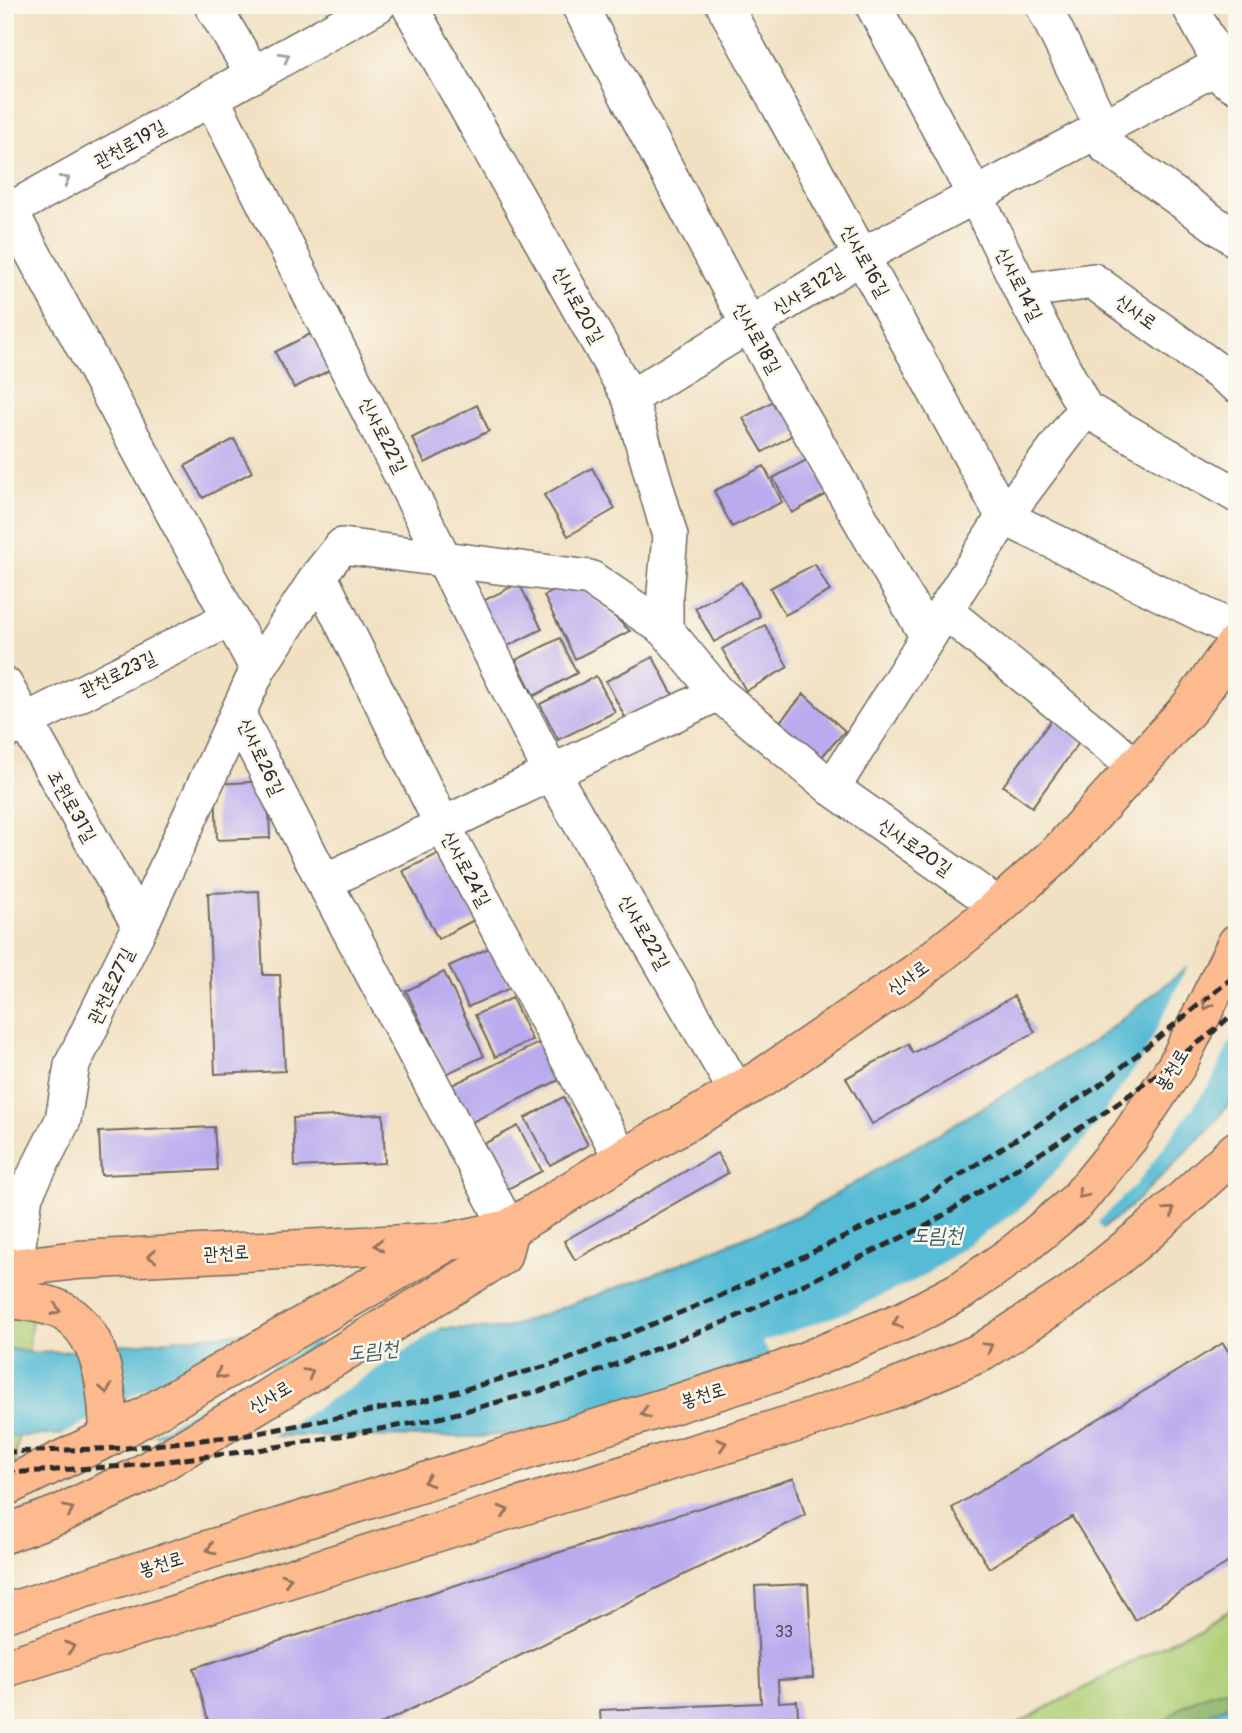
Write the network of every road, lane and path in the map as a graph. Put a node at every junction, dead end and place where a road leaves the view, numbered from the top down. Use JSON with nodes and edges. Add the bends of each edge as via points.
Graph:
{"nodes":[{"id":1,"x":212,"y":5,"type":"edge"},
{"id":2,"x":378,"y":5,"type":"edge"},
{"id":3,"x":409,"y":5,"type":"edge"},
{"id":4,"x":579,"y":5,"type":"edge"},
{"id":5,"x":724,"y":5,"type":"edge"},
{"id":6,"x":873,"y":5,"type":"edge"},
{"id":7,"x":1042,"y":5,"type":"edge"},
{"id":8,"x":1189,"y":5,"type":"edge"},
{"id":9,"x":1231,"y":69,"type":"edge"},
{"id":10,"x":254,"y":75,"type":"junction"},
{"id":11,"x":212,"y":99,"type":"junction"},
{"id":12,"x":1103,"y":128,"type":"junction"},
{"id":13,"x":976,"y":197,"type":"junction"},
{"id":14,"x":7,"y":212,"type":"edge"},
{"id":15,"x":1237,"y":240,"type":"edge"},
{"id":16,"x":862,"y":256,"type":"junction"},
{"id":17,"x":1022,"y":291,"type":"junction"},
{"id":18,"x":749,"y":325,"type":"junction"},
{"id":19,"x":1237,"y":385,"type":"edge"},
{"id":20,"x":630,"y":398,"type":"junction"},
{"id":21,"x":1085,"y":409,"type":"junction"},
{"id":22,"x":1237,"y":495,"type":"edge"},
{"id":23,"x":1004,"y":517,"type":"junction"},
{"id":24,"x":446,"y":559,"type":"junction"},
{"id":25,"x":319,"y":575,"type":"junction"},
{"id":26,"x":231,"y":618,"type":"junction"},
{"id":27,"x":937,"y":624,"type":"junction"},
{"id":28,"x":665,"y":629,"type":"junction"},
{"id":29,"x":1237,"y":631,"type":"edge"},
{"id":30,"x":1237,"y":642,"type":"edge"},
{"id":31,"x":258,"y":669,"type":"junction"},
{"id":32,"x":5,"y":685,"type":"edge"},
{"id":33,"x":718,"y":693,"type":"junction"},
{"id":34,"x":238,"y":715,"type":"junction"},
{"id":35,"x":15,"y":726,"type":"edge"},
{"id":36,"x":1136,"y":767,"type":"junction"},
{"id":37,"x":551,"y":772,"type":"junction"},
{"id":38,"x":832,"y":788,"type":"junction"},
{"id":39,"x":443,"y":826,"type":"junction"},
{"id":40,"x":324,"y":882,"type":"junction"},
{"id":41,"x":999,"y":906,"type":"junction"},
{"id":42,"x":140,"y":926,"type":"junction"},
{"id":43,"x":1237,"y":943,"type":"edge"},
{"id":44,"x":737,"y":1092,"type":"junction"},
{"id":45,"x":1237,"y":1150,"type":"edge"},
{"id":46,"x":622,"y":1158,"type":"junction"},
{"id":47,"x":447,"y":1242,"type":"junction"},
{"id":48,"x":506,"y":1242,"type":"junction"},
{"id":49,"x":8,"y":1271,"type":"edge"},
{"id":50,"x":109,"y":1437,"type":"junction"},
{"id":51,"x":5,"y":1487,"type":"edge"},
{"id":52,"x":5,"y":1534,"type":"edge"},
{"id":53,"x":5,"y":1613,"type":"edge"},
{"id":54,"x":5,"y":1668,"type":"edge"}],
"edges":[{"from":1,"to":10,"type":"street"},
{"from":10,"to":2,"type":"street","name":"관천로19길","one_way":true},
{"from":3,"to":20,"type":"street","name":"신사로20길"},
{"from":4,"to":18,"type":"street","name":"신사로18길"},
{"from":5,"to":16,"type":"street","name":"신사로16길"},
{"from":6,"to":13,"type":"street","name":"신사로14길"},
{"from":7,"to":12,"type":"street"},
{"from":8,"to":9,"type":"street","name":"신사로12길"},
{"from":9,"to":12,"type":"street","name":"신사로12길"},
{"from":10,"to":11,"type":"street","name":"관천로19길"},
{"from":14,"to":11,"type":"street","name":"관천로19길","one_way":true},
{"from":11,"to":24,"type":"street","name":"신사로22길"},
{"from":12,"to":13,"type":"street","name":"신사로12길"},
{"from":12,"to":15,"type":"street","via":[[1107,147]]},
{"from":13,"to":16,"type":"street","name":"신사로12길"},
{"from":13,"to":17,"type":"street","name":"신사로14길"},
{"from":14,"to":26,"type":"street"},
{"from":16,"to":18,"type":"street","name":"신사로12길"},
{"from":16,"to":23,"type":"street","name":"신사로16길"},
{"from":17,"to":19,"type":"street","name":"신사로","via":[[1093,281]]},
{"from":17,"to":21,"type":"street","name":"신사로14길"},
{"from":18,"to":20,"type":"street","name":"신사로12길"},
{"from":18,"to":27,"type":"street","name":"신사로18길"},
{"from":20,"to":28,"type":"street","name":"신사로20길","via":[[670,536]]},
{"from":21,"to":22,"type":"street"},
{"from":21,"to":23,"type":"street"},
{"from":23,"to":27,"type":"street"},
{"from":23,"to":29,"type":"street"},
{"from":24,"to":25,"type":"street","name":"신사로20길","via":[[342,546]]},
{"from":24,"to":28,"type":"street","name":"신사로20길","via":[[590,579]]},
{"from":24,"to":37,"type":"street","name":"신사로22길"},
{"from":25,"to":31,"type":"street","name":"신사로20길"},
{"from":25,"to":39,"type":"street","name":"신사로24길"},
{"from":26,"to":31,"type":"street"},
{"from":26,"to":35,"type":"street","name":"관천로23길"},
{"from":27,"to":36,"type":"street","name":"신사로18길"},
{"from":27,"to":38,"type":"street"},
{"from":28,"to":33,"type":"street","name":"신사로20길"},
{"from":30,"to":36,"type":"main road","name":"신사로","via":[[1190,707]]},
{"from":31,"to":34,"type":"street","name":"신사로26길"},
{"from":32,"to":35,"type":"street","name":"조원로31길"},
{"from":33,"to":37,"type":"street"},
{"from":33,"to":38,"type":"street","name":"신사로20길"},
{"from":34,"to":40,"type":"street","name":"신사로26길"},
{"from":34,"to":42,"type":"street","name":"관천로27길"},
{"from":35,"to":42,"type":"street","name":"조원로31길"},
{"from":36,"to":41,"type":"main road","name":"신사로","via":[[1060,851]]},
{"from":37,"to":39,"type":"street"},
{"from":37,"to":44,"type":"street","name":"신사로22길"},
{"from":38,"to":41,"type":"street","name":"신사로20길"},
{"from":39,"to":40,"type":"street"},
{"from":39,"to":46,"type":"street","name":"신사로24길"},
{"from":40,"to":48,"type":"street","name":"신사로26길"},
{"from":41,"to":44,"type":"main road","name":"신사로","via":[[916,973]]},
{"from":42,"to":49,"type":"street","name":"관천로27길","via":[[72,1065],[63,1120],[25,1195]]},
{"from":43,"to":53,"type":"main road","name":"봉천로","one_way":true,"via":[[1177,1065],[1130,1136],[1077,1201],[962,1290],[905,1320],[781,1371]]},
{"from":44,"to":46,"type":"main road","name":"신사로"},
{"from":54,"to":45,"type":"main road","one_way":true,"via":[[897,1388],[982,1352],[1070,1294],[1152,1228]]},
{"from":46,"to":48,"type":"main road","name":"신사로"},
{"from":47,"to":48,"type":"main road","name":"신사로"},
{"from":47,"to":49,"type":"main road","name":"관천로","one_way":true,"via":[[77,1260]]},
{"from":47,"to":50,"type":"main road","name":"신사로","one_way":true},
{"from":52,"to":48,"type":"main road","name":"신사로","one_way":true,"via":[[139,1476]]},
{"from":49,"to":50,"type":"main road","one_way":true,"via":[[86,1329],[108,1395]]},
{"from":50,"to":51,"type":"main road","name":"신사로"}]}
